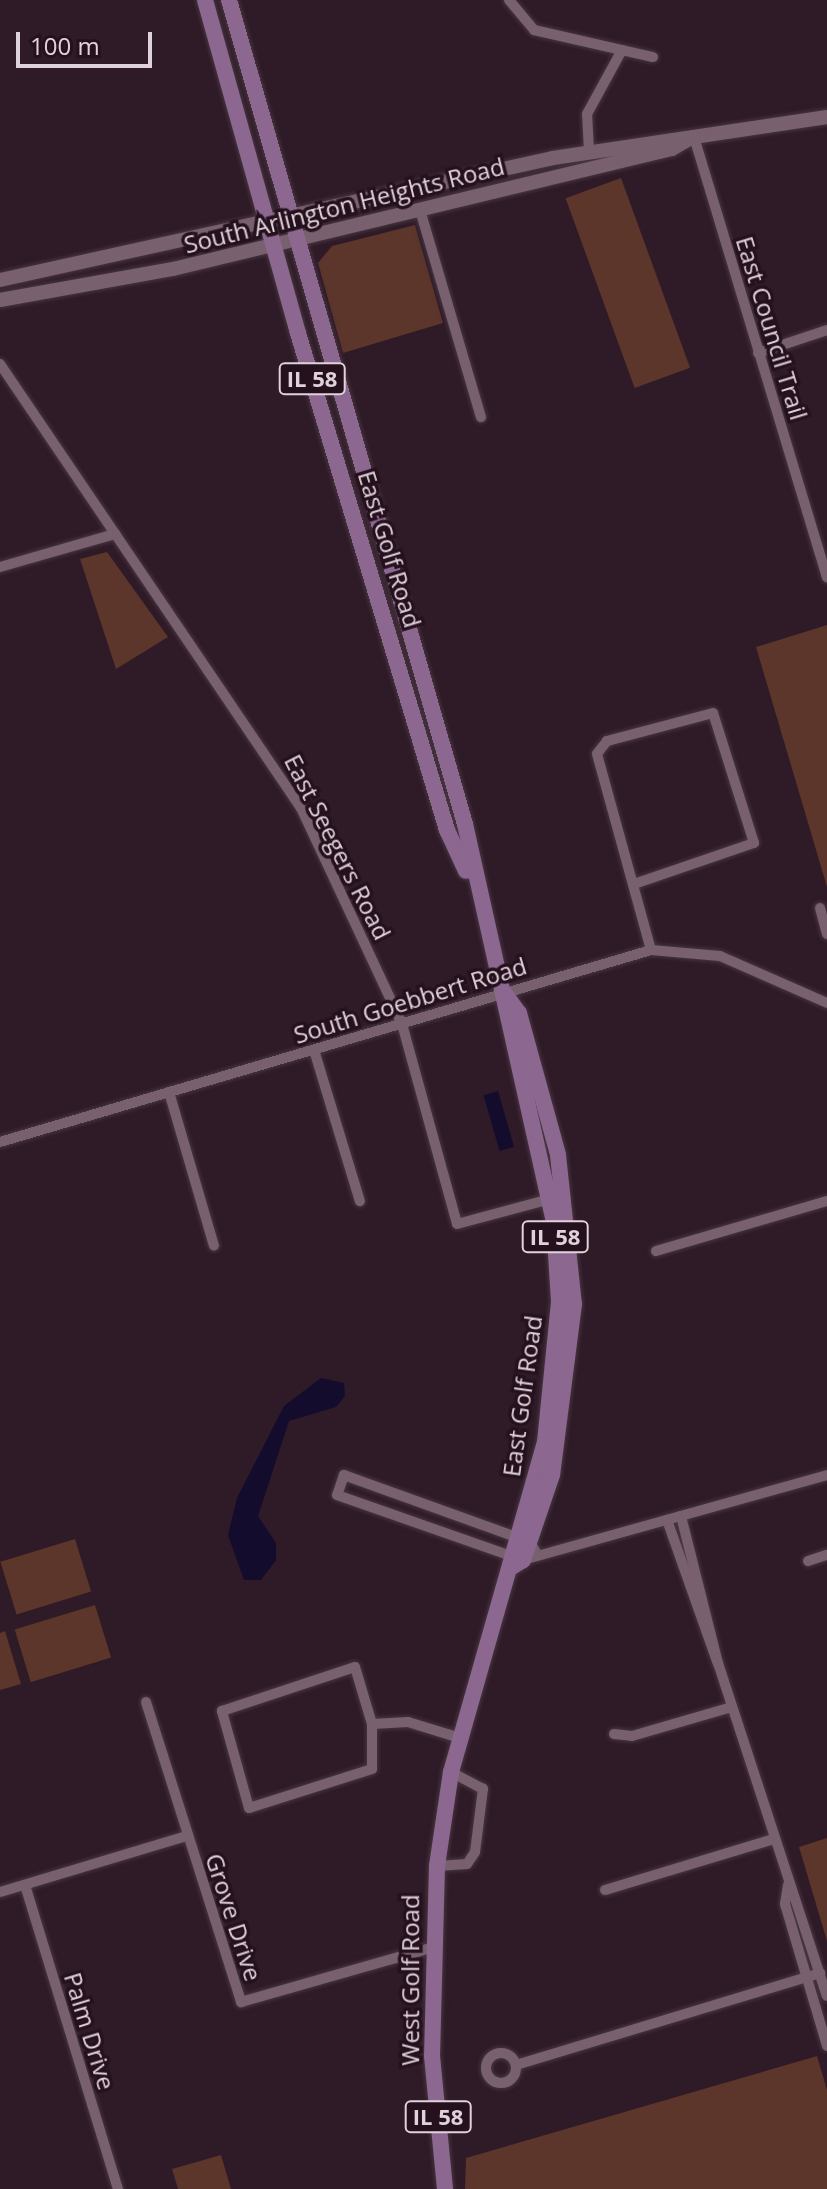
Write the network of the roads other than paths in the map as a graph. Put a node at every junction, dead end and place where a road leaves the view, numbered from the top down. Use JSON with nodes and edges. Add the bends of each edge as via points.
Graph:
{"nodes":[{"id":1,"x":205,"y":0,"type":"edge"},
{"id":2,"x":229,"y":0,"type":"edge"},
{"id":3,"x":509,"y":0,"type":"edge"},
{"id":4,"x":622,"y":50,"type":"junction"},
{"id":5,"x":653,"y":57,"type":"dead end"},
{"id":6,"x":827,"y":117,"type":"edge"},
{"id":7,"x":694,"y":137,"type":"junction"},
{"id":8,"x":589,"y":151,"type":"junction"},
{"id":9,"x":420,"y":210,"type":"junction"},
{"id":10,"x":288,"y":219,"type":"junction"},
{"id":11,"x":267,"y":223,"type":"junction"},
{"id":12,"x":294,"y":240,"type":"junction"},
{"id":13,"x":273,"y":245,"type":"junction"},
{"id":14,"x":0,"y":280,"type":"edge"},
{"id":15,"x":0,"y":300,"type":"edge"},
{"id":16,"x":827,"y":330,"type":"edge"},
{"id":17,"x":758,"y":353,"type":"junction"},
{"id":18,"x":0,"y":364,"type":"edge"},
{"id":19,"x":481,"y":417,"type":"dead end"},
{"id":20,"x":115,"y":534,"type":"junction"},
{"id":21,"x":0,"y":567,"type":"edge"},
{"id":22,"x":827,"y":577,"type":"edge"},
{"id":23,"x":634,"y":884,"type":"junction"},
{"id":24,"x":474,"y":886,"type":"junction"},
{"id":25,"x":820,"y":908,"type":"dead end"},
{"id":26,"x":827,"y":934,"type":"edge"},
{"id":27,"x":651,"y":950,"type":"junction"},
{"id":28,"x":505,"y":994,"type":"junction"},
{"id":29,"x":827,"y":1003,"type":"edge"},
{"id":30,"x":402,"y":1024,"type":"junction"},
{"id":31,"x":314,"y":1050,"type":"junction"},
{"id":32,"x":169,"y":1092,"type":"junction"},
{"id":33,"x":0,"y":1142,"type":"edge"},
{"id":34,"x":550,"y":1199,"type":"junction"},
{"id":35,"x":360,"y":1201,"type":"dead end"},
{"id":36,"x":827,"y":1201,"type":"edge"},
{"id":37,"x":214,"y":1246,"type":"dead end"},
{"id":38,"x":656,"y":1251,"type":"dead end"},
{"id":39,"x":827,"y":1475,"type":"edge"},
{"id":40,"x":681,"y":1516,"type":"junction"},
{"id":41,"x":667,"y":1520,"type":"junction"},
{"id":42,"x":521,"y":1553,"type":"junction"},
{"id":43,"x":827,"y":1555,"type":"edge"},
{"id":44,"x":808,"y":1561,"type":"dead end"},
{"id":45,"x":498,"y":1610,"type":"joint"},
{"id":46,"x":718,"y":1663,"type":"junction"},
{"id":47,"x":146,"y":1702,"type":"dead end"},
{"id":48,"x":732,"y":1707,"type":"junction"},
{"id":49,"x":372,"y":1724,"type":"junction"},
{"id":50,"x":614,"y":1734,"type":"dead end"},
{"id":51,"x":460,"y":1738,"type":"junction"},
{"id":52,"x":451,"y":1772,"type":"junction"},
{"id":53,"x":187,"y":1836,"type":"junction"},
{"id":54,"x":774,"y":1839,"type":"junction"},
{"id":55,"x":437,"y":1866,"type":"junction"},
{"id":56,"x":25,"y":1885,"type":"junction"},
{"id":57,"x":788,"y":1885,"type":"junction"},
{"id":58,"x":605,"y":1890,"type":"dead end"},
{"id":59,"x":0,"y":1892,"type":"edge"},
{"id":60,"x":430,"y":1948,"type":"junction"},
{"id":61,"x":820,"y":1973,"type":"junction"},
{"id":62,"x":806,"y":1977,"type":"junction"},
{"id":63,"x":827,"y":1996,"type":"edge"},
{"id":64,"x":827,"y":2046,"type":"edge"},
{"id":65,"x":516,"y":2065,"type":"dead end"},
{"id":66,"x":118,"y":2189,"type":"edge"},
{"id":67,"x":445,"y":2189,"type":"edge"}],
"edges":[{"from":1,"to":11,"type":"main road","number":"IL 58"},
{"from":2,"to":10,"type":"main road","number":"IL 58"},
{"from":3,"to":4,"type":"street","via":[[534,30]]},
{"from":4,"to":5,"type":"street"},
{"from":4,"to":8,"type":"street","via":[[587,114]]},
{"from":6,"to":7,"type":"main road","name":"South Arlington Heights Road"},
{"from":7,"to":8,"type":"main road","name":"South Arlington Heights Road"},
{"from":7,"to":9,"type":"main road","name":"South Arlington Heights Road","via":[[672,149]]},
{"from":7,"to":17,"type":"street","name":"East Council Trail"},
{"from":8,"to":10,"type":"main road","name":"South Arlington Heights Road"},
{"from":9,"to":12,"type":"main road","name":"South Arlington Heights Road"},
{"from":9,"to":19,"type":"street"},
{"from":10,"to":11,"type":"main road","name":"South Arlington Heights Road"},
{"from":10,"to":12,"type":"main road","name":"East Golf Road","number":"IL 58"},
{"from":11,"to":13,"type":"main road","name":"East Golf Road","number":"IL 58"},
{"from":11,"to":14,"type":"main road","name":"South Arlington Heights Road"},
{"from":12,"to":13,"type":"main road","name":"South Arlington Heights Road"},
{"from":12,"to":24,"type":"main road","name":"East Golf Road","number":"IL 58","via":[[465,824]]},
{"from":13,"to":15,"type":"main road","name":"South Arlington Heights Road"},
{"from":13,"to":24,"type":"main road","name":"East Golf Road","number":"IL 58","via":[[447,830]]},
{"from":16,"to":17,"type":"street"},
{"from":17,"to":22,"type":"street","name":"East Council Trail"},
{"from":18,"to":20,"type":"street","name":"East Seegers Road"},
{"from":20,"to":21,"type":"street"},
{"from":20,"to":30,"type":"street","name":"East Seegers Road","via":[[294,796]]},
{"from":23,"to":23,"type":"street","via":[[598,762],[600,747],[713,713],[754,843]]},
{"from":23,"to":27,"type":"street"},
{"from":24,"to":28,"type":"main road","name":"East Golf Road","number":"IL 58"},
{"from":25,"to":26,"type":"street"},
{"from":27,"to":28,"type":"street","name":"South Goebbert Road"},
{"from":27,"to":29,"type":"street","name":"South Goebbert Road","via":[[710,953]]},
{"from":28,"to":30,"type":"street","name":"South Goebbert Road"},
{"from":28,"to":34,"type":"main road","name":"East Golf Road","number":"IL 58"},
{"from":28,"to":42,"type":"main road","name":"East Golf Road","number":"IL 58","via":[[519,1013],[544,1100],[573,1260],[568,1391]]},
{"from":30,"to":31,"type":"street","name":"South Goebbert Road"},
{"from":30,"to":34,"type":"street","name":"East Seegers Road","via":[[457,1224]]},
{"from":31,"to":32,"type":"street","name":"South Goebbert Road"},
{"from":31,"to":35,"type":"street"},
{"from":32,"to":33,"type":"street","name":"South Goebbert Road"},
{"from":32,"to":37,"type":"street"},
{"from":34,"to":42,"type":"main road","name":"East Golf Road","number":"IL 58","via":[[559,1302],[553,1384]]},
{"from":36,"to":38,"type":"street"},
{"from":39,"to":40,"type":"street"},
{"from":40,"to":41,"type":"street"},
{"from":40,"to":46,"type":"street"},
{"from":41,"to":42,"type":"street"},
{"from":41,"to":46,"type":"street"},
{"from":42,"to":42,"type":"street","via":[[344,1475],[337,1495]]},
{"from":42,"to":45,"type":"main road","name":"East Golf Road","number":"IL 58"},
{"from":43,"to":44,"type":"street"},
{"from":45,"to":51,"type":"main road","name":"West Golf Road","number":"IL 58"},
{"from":46,"to":48,"type":"street"},
{"from":47,"to":53,"type":"street","name":"Grove Drive"},
{"from":48,"to":50,"type":"street","via":[[632,1736]]},
{"from":48,"to":54,"type":"street"},
{"from":49,"to":49,"type":"street","via":[[355,1667],[222,1711],[249,1808],[362,1777],[376,1752]]},
{"from":49,"to":51,"type":"street","via":[[408,1722]]},
{"from":51,"to":52,"type":"main road","name":"West Golf Road","number":"IL 58"},
{"from":52,"to":55,"type":"main road","name":"West Golf Road","number":"IL 58"},
{"from":52,"to":55,"type":"street","name":"West Golf Road","via":[[483,1789],[475,1852],[467,1864]]},
{"from":53,"to":56,"type":"street"},
{"from":53,"to":60,"type":"street","name":"Grove Drive","via":[[241,2002]]},
{"from":54,"to":57,"type":"street"},
{"from":54,"to":58,"type":"street"},
{"from":55,"to":60,"type":"main road","name":"West Golf Road","number":"IL 58"},
{"from":56,"to":59,"type":"street"},
{"from":56,"to":66,"type":"street","name":"Palm Drive"},
{"from":57,"to":61,"type":"street"},
{"from":57,"to":62,"type":"street","via":[[785,1904]]},
{"from":60,"to":67,"type":"main road","name":"West Golf Road","number":"IL 58"},
{"from":61,"to":62,"type":"street"},
{"from":61,"to":63,"type":"street"},
{"from":62,"to":64,"type":"street"},
{"from":62,"to":65,"type":"street"}]}
